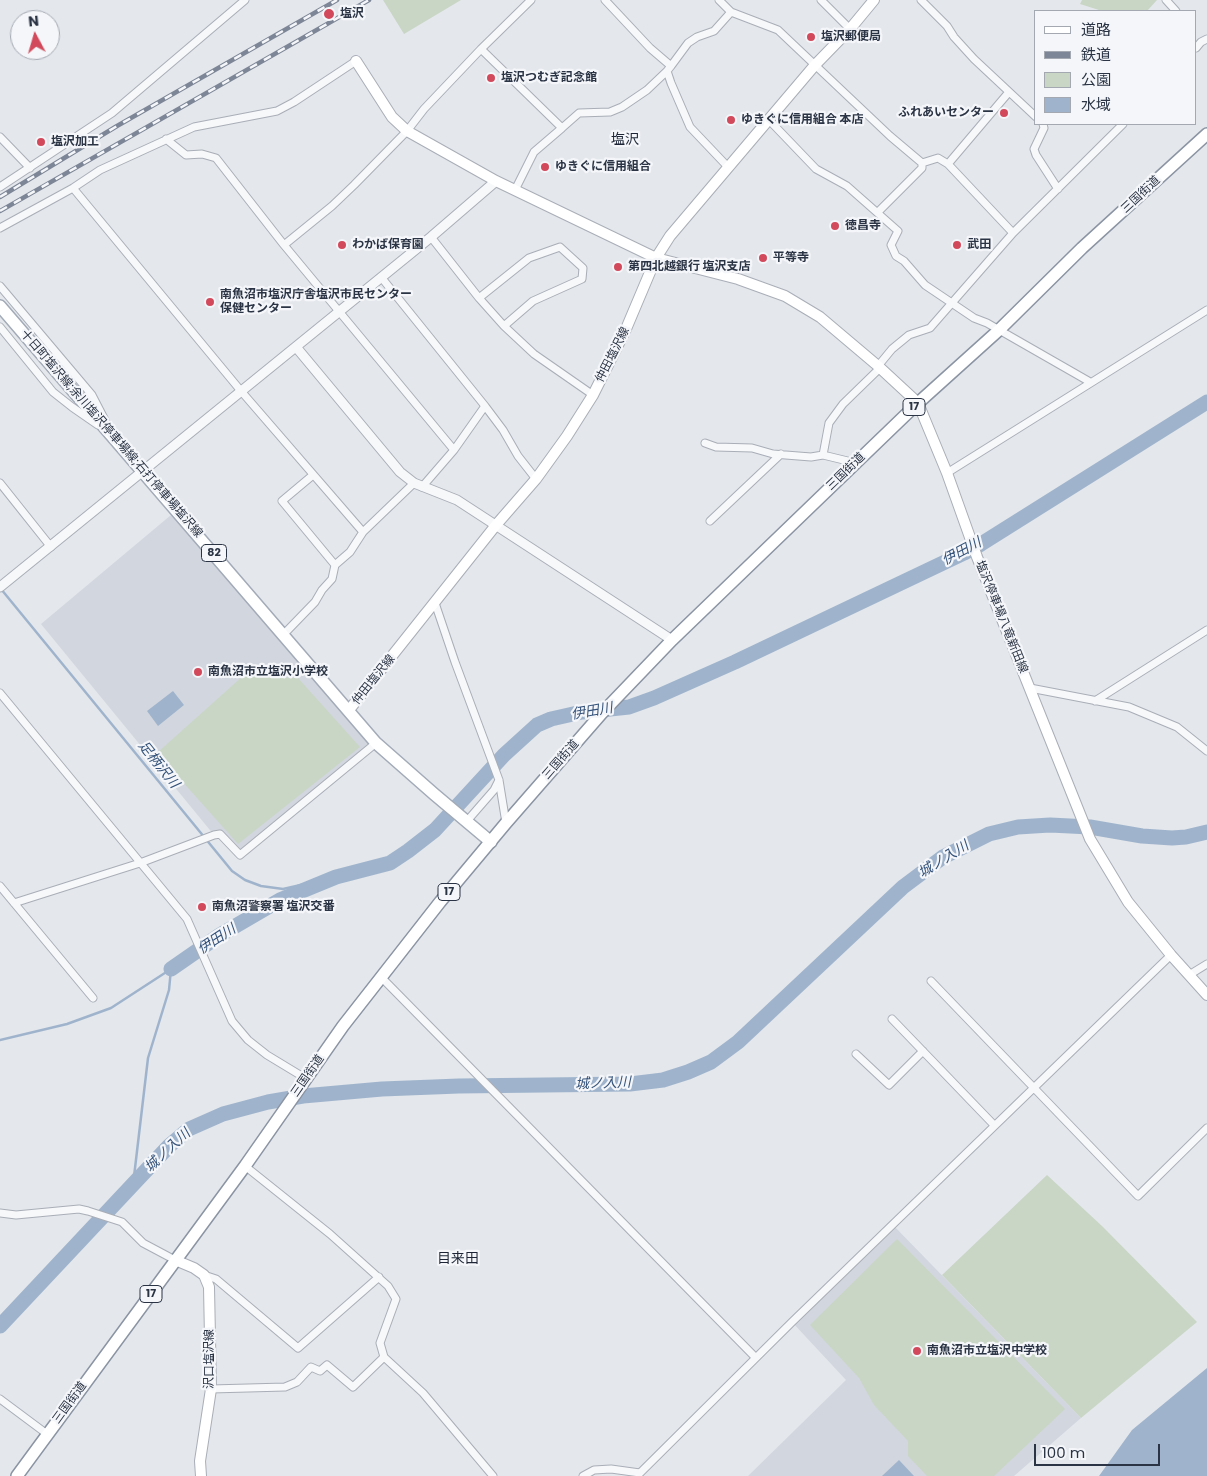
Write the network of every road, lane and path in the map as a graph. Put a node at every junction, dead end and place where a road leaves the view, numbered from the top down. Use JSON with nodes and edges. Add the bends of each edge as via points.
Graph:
{"nodes":[{"id":1,"x":245,"y":0,"type":"edge"},
{"id":2,"x":531,"y":0,"type":"edge"},
{"id":3,"x":605,"y":0,"type":"edge"},
{"id":4,"x":719,"y":0,"type":"edge"},
{"id":5,"x":821,"y":0,"type":"edge"},
{"id":6,"x":874,"y":0,"type":"edge"},
{"id":7,"x":921,"y":0,"type":"edge"},
{"id":8,"x":1166,"y":0,"type":"edge"},
{"id":9,"x":1175,"y":10,"type":"edge"},
{"id":10,"x":731,"y":12,"type":"junction"},
{"id":11,"x":850,"y":29,"type":"junction"},
{"id":12,"x":481,"y":49,"type":"junction"},
{"id":13,"x":356,"y":61,"type":"joint"},
{"id":14,"x":815,"y":65,"type":"junction"},
{"id":15,"x":669,"y":68,"type":"junction"},
{"id":16,"x":1009,"y":92,"type":"junction"},
{"id":17,"x":1034,"y":115,"type":"edge"},
{"id":18,"x":769,"y":120,"type":"junction"},
{"id":19,"x":1042,"y":125,"type":"edge"},
{"id":20,"x":1122,"y":125,"type":"edge"},
{"id":21,"x":562,"y":128,"type":"junction"},
{"id":22,"x":407,"y":131,"type":"junction"},
{"id":23,"x":1207,"y":134,"type":"edge"},
{"id":24,"x":0,"y":137,"type":"edge"},
{"id":25,"x":166,"y":139,"type":"junction"},
{"id":26,"x":922,"y":163,"type":"junction"},
{"id":27,"x":948,"y":164,"type":"junction"},
{"id":28,"x":728,"y":167,"type":"junction"},
{"id":29,"x":30,"y":168,"type":"junction"},
{"id":30,"x":496,"y":181,"type":"junction"},
{"id":31,"x":0,"y":187,"type":"edge"},
{"id":32,"x":73,"y":188,"type":"junction"},
{"id":33,"x":1058,"y":189,"type":"junction"},
{"id":34,"x":515,"y":190,"type":"junction"},
{"id":35,"x":878,"y":212,"type":"junction"},
{"id":36,"x":0,"y":228,"type":"edge"},
{"id":37,"x":1014,"y":233,"type":"junction"},
{"id":38,"x":431,"y":237,"type":"junction"},
{"id":39,"x":284,"y":245,"type":"junction"},
{"id":40,"x":656,"y":258,"type":"junction"},
{"id":41,"x":381,"y":277,"type":"junction"},
{"id":42,"x":0,"y":286,"type":"edge"},
{"id":43,"x":479,"y":298,"type":"junction"},
{"id":44,"x":950,"y":303,"type":"junction"},
{"id":45,"x":0,"y":306,"type":"edge"},
{"id":46,"x":1207,"y":310,"type":"edge"},
{"id":47,"x":338,"y":311,"type":"junction"},
{"id":48,"x":504,"y":326,"type":"junction"},
{"id":49,"x":0,"y":327,"type":"edge"},
{"id":50,"x":999,"y":330,"type":"junction"},
{"id":51,"x":296,"y":347,"type":"junction"},
{"id":52,"x":879,"y":367,"type":"junction"},
{"id":53,"x":1090,"y":382,"type":"junction"},
{"id":54,"x":241,"y":391,"type":"junction"},
{"id":55,"x":593,"y":395,"type":"junction"},
{"id":56,"x":918,"y":403,"type":"junction"},
{"id":57,"x":485,"y":406,"type":"junction"},
{"id":58,"x":113,"y":436,"type":"junction"},
{"id":59,"x":705,"y":442,"type":"dead end"},
{"id":60,"x":454,"y":450,"type":"junction"},
{"id":61,"x":781,"y":454,"type":"junction"},
{"id":62,"x":823,"y":455,"type":"junction"},
{"id":63,"x":856,"y":463,"type":"junction"},
{"id":64,"x":143,"y":471,"type":"junction"},
{"id":65,"x":947,"y":473,"type":"junction"},
{"id":66,"x":313,"y":476,"type":"junction"},
{"id":67,"x":536,"y":479,"type":"junction"},
{"id":68,"x":0,"y":483,"type":"edge"},
{"id":69,"x":418,"y":485,"type":"junction"},
{"id":70,"x":710,"y":521,"type":"dead end"},
{"id":71,"x":496,"y":525,"type":"junction"},
{"id":72,"x":362,"y":532,"type":"junction"},
{"id":73,"x":51,"y":547,"type":"junction"},
{"id":74,"x":335,"y":566,"type":"junction"},
{"id":75,"x":2,"y":585,"type":"edge"},
{"id":76,"x":435,"y":603,"type":"junction"},
{"id":77,"x":1207,"y":630,"type":"edge"},
{"id":78,"x":284,"y":634,"type":"junction"},
{"id":79,"x":672,"y":640,"type":"junction"},
{"id":80,"x":1030,"y":688,"type":"junction"},
{"id":81,"x":0,"y":693,"type":"edge"},
{"id":82,"x":1095,"y":701,"type":"junction"},
{"id":83,"x":349,"y":710,"type":"junction"},
{"id":84,"x":376,"y":744,"type":"junction"},
{"id":85,"x":1207,"y":751,"type":"edge"},
{"id":86,"x":500,"y":780,"type":"junction"},
{"id":87,"x":467,"y":821,"type":"junction"},
{"id":88,"x":506,"y":823,"type":"junction"},
{"id":89,"x":491,"y":842,"type":"junction"},
{"id":90,"x":140,"y":863,"type":"junction"},
{"id":91,"x":0,"y":886,"type":"edge"},
{"id":92,"x":14,"y":903,"type":"junction"},
{"id":93,"x":1171,"y":955,"type":"junction"},
{"id":94,"x":1207,"y":964,"type":"edge"},
{"id":95,"x":1189,"y":975,"type":"junction"},
{"id":96,"x":381,"y":977,"type":"junction"},
{"id":97,"x":931,"y":981,"type":"dead end"},
{"id":98,"x":1207,"y":995,"type":"edge"},
{"id":99,"x":93,"y":998,"type":"dead end"},
{"id":100,"x":892,"y":1019,"type":"dead end"},
{"id":101,"x":922,"y":1051,"type":"junction"},
{"id":102,"x":856,"y":1054,"type":"dead end"},
{"id":103,"x":305,"y":1078,"type":"junction"},
{"id":104,"x":1034,"y":1088,"type":"junction"},
{"id":105,"x":994,"y":1124,"type":"junction"},
{"id":106,"x":1207,"y":1128,"type":"edge"},
{"id":107,"x":245,"y":1166,"type":"junction"},
{"id":108,"x":0,"y":1213,"type":"edge"},
{"id":109,"x":175,"y":1260,"type":"junction"},
{"id":110,"x":204,"y":1275,"type":"junction"},
{"id":111,"x":379,"y":1277,"type":"junction"},
{"id":112,"x":384,"y":1357,"type":"junction"},
{"id":113,"x":755,"y":1358,"type":"junction"},
{"id":114,"x":211,"y":1390,"type":"junction"},
{"id":115,"x":0,"y":1399,"type":"edge"},
{"id":116,"x":47,"y":1434,"type":"junction"},
{"id":117,"x":17,"y":1476,"type":"edge"},
{"id":118,"x":201,"y":1476,"type":"edge"},
{"id":119,"x":493,"y":1476,"type":"edge"},
{"id":120,"x":583,"y":1476,"type":"edge"}],
"edges":[{"from":1,"to":29,"type":"street","via":[[112,113]]},
{"from":2,"to":12,"type":"street"},
{"from":3,"to":15,"type":"street"},
{"from":4,"to":10,"type":"street"},
{"from":5,"to":11,"type":"street"},
{"from":6,"to":11,"type":"main road","name":"仲田塩沢線"},
{"from":7,"to":16,"type":"street"},
{"from":8,"to":9,"type":"street"},
{"from":10,"to":14,"type":"street","via":[[778,30]]},
{"from":10,"to":15,"type":"street","via":[[714,31],[688,43]]},
{"from":11,"to":14,"type":"main road","name":"仲田塩沢線"},
{"from":12,"to":21,"type":"street"},
{"from":12,"to":22,"type":"street"},
{"from":13,"to":22,"type":"main road","via":[[392,117]]},
{"from":13,"to":25,"type":"street","via":[[277,111],[202,125]]},
{"from":14,"to":18,"type":"main road","name":"仲田塩沢線"},
{"from":14,"to":26,"type":"street"},
{"from":15,"to":21,"type":"street","via":[[647,90],[622,107],[610,112],[579,114]]},
{"from":15,"to":28,"type":"street","via":[[682,114]]},
{"from":16,"to":17,"type":"street"},
{"from":16,"to":27,"type":"street"},
{"from":18,"to":28,"type":"main road","name":"仲田塩沢線"},
{"from":18,"to":35,"type":"street","via":[[816,169],[847,186]]},
{"from":19,"to":33,"type":"street","via":[[1034,149]]},
{"from":20,"to":33,"type":"street"},
{"from":21,"to":34,"type":"street","via":[[534,152]]},
{"from":22,"to":30,"type":"main road"},
{"from":22,"to":39,"type":"street","via":[[332,206]]},
{"from":23,"to":50,"type":"main road","name":"三国街道","number":"17","via":[[1082,248]]},
{"from":24,"to":29,"type":"street"},
{"from":25,"to":32,"type":"street","via":[[100,170]]},
{"from":25,"to":39,"type":"street","via":[[186,155],[202,154],[216,158]]},
{"from":26,"to":27,"type":"street","via":[[938,158]]},
{"from":26,"to":35,"type":"street","via":[[922,168]]},
{"from":27,"to":37,"type":"street"},
{"from":28,"to":40,"type":"main road","name":"仲田塩沢線","via":[[670,236]]},
{"from":29,"to":31,"type":"street"},
{"from":30,"to":34,"type":"main road"},
{"from":30,"to":38,"type":"street"},
{"from":32,"to":36,"type":"street"},
{"from":32,"to":54,"type":"street"},
{"from":33,"to":37,"type":"street"},
{"from":34,"to":40,"type":"main road"},
{"from":35,"to":44,"type":"street","via":[[898,231],[891,245],[896,256],[925,285]]},
{"from":37,"to":44,"type":"street"},
{"from":38,"to":41,"type":"street"},
{"from":38,"to":43,"type":"street"},
{"from":39,"to":47,"type":"street"},
{"from":40,"to":52,"type":"main road","via":[[738,279],[785,296],[820,317]]},
{"from":40,"to":55,"type":"main road","name":"仲田塩沢線"},
{"from":41,"to":47,"type":"street"},
{"from":41,"to":57,"type":"street"},
{"from":42,"to":58,"type":"street","via":[[92,395]]},
{"from":43,"to":48,"type":"street"},
{"from":43,"to":48,"type":"street","via":[[529,258],[560,247],[583,268],[582,279],[532,301]]},
{"from":44,"to":50,"type":"street"},
{"from":44,"to":52,"type":"street","via":[[930,328],[909,335],[892,349]]},
{"from":45,"to":58,"type":"main road","name":"十日町塩沢線;余川塩沢停車場線;石打停車場塩沢線","number":"82"},
{"from":46,"to":53,"type":"street"},
{"from":47,"to":51,"type":"street"},
{"from":47,"to":60,"type":"street"},
{"from":48,"to":55,"type":"street","via":[[534,354]]},
{"from":49,"to":58,"type":"street","via":[[54,392]]},
{"from":50,"to":53,"type":"street"},
{"from":50,"to":56,"type":"main road","name":"三国街道","number":"17"},
{"from":51,"to":54,"type":"street"},
{"from":51,"to":69,"type":"street","via":[[400,472]]},
{"from":52,"to":56,"type":"main road"},
{"from":52,"to":62,"type":"street","via":[[829,423]]},
{"from":53,"to":65,"type":"street"},
{"from":54,"to":64,"type":"street"},
{"from":54,"to":66,"type":"street"},
{"from":55,"to":67,"type":"main road","name":"仲田塩沢線"},
{"from":56,"to":63,"type":"main road","name":"三国街道","number":"17"},
{"from":56,"to":65,"type":"main road","name":"塩沢停車場八竜新田線"},
{"from":57,"to":60,"type":"street"},
{"from":57,"to":67,"type":"street"},
{"from":58,"to":64,"type":"main road","name":"十日町塩沢線;余川塩沢停車場線;石打停車場塩沢線","number":"82"},
{"from":59,"to":61,"type":"street","via":[[721,448],[752,448]]},
{"from":60,"to":69,"type":"street"},
{"from":61,"to":62,"type":"street"},
{"from":61,"to":70,"type":"street"},
{"from":62,"to":63,"type":"street"},
{"from":63,"to":79,"type":"main road","name":"三国街道","number":"17"},
{"from":64,"to":73,"type":"street"},
{"from":64,"to":78,"type":"main road","name":"十日町塩沢線;余川塩沢停車場線;石打停車場塩沢線","number":"82"},
{"from":65,"to":80,"type":"main road","name":"塩沢停車場八竜新田線"},
{"from":66,"to":72,"type":"street"},
{"from":66,"to":74,"type":"street","via":[[282,501]]},
{"from":67,"to":71,"type":"main road","name":"仲田塩沢線"},
{"from":68,"to":73,"type":"street"},
{"from":69,"to":71,"type":"street","via":[[457,500]]},
{"from":69,"to":72,"type":"street"},
{"from":71,"to":76,"type":"main road","name":"仲田塩沢線"},
{"from":71,"to":79,"type":"street"},
{"from":72,"to":74,"type":"street","via":[[350,552]]},
{"from":73,"to":75,"type":"street"},
{"from":74,"to":78,"type":"street","via":[[332,579],[316,602]]},
{"from":76,"to":83,"type":"main road","name":"仲田塩沢線"},
{"from":76,"to":86,"type":"street"},
{"from":77,"to":82,"type":"street"},
{"from":78,"to":83,"type":"main road","name":"十日町塩沢線;余川塩沢停車場線;石打停車場塩沢線","number":"82"},
{"from":79,"to":88,"type":"main road","name":"三国街道","number":"17","via":[[602,713]]},
{"from":80,"to":82,"type":"street"},
{"from":80,"to":93,"type":"main road","name":"塩沢停車場八竜新田線","via":[[1090,839],[1128,902]]},
{"from":81,"to":90,"type":"street"},
{"from":82,"to":85,"type":"street","via":[[1129,707],[1177,726]]},
{"from":83,"to":84,"type":"main road","name":"十日町塩沢線;余川塩沢停車場線;石打停車場塩沢線","number":"82"},
{"from":84,"to":87,"type":"main road","name":"十日町塩沢線;余川塩沢停車場線;石打停車場塩沢線","number":"82"},
{"from":84,"to":90,"type":"street","via":[[240,855],[220,834]]},
{"from":86,"to":87,"type":"street"},
{"from":86,"to":88,"type":"street"},
{"from":87,"to":89,"type":"main road","name":"十日町塩沢線;余川塩沢停車場線;石打停車場塩沢線","number":"82"},
{"from":88,"to":89,"type":"main road","name":"三国街道","number":"17"},
{"from":89,"to":96,"type":"main road","name":"三国街道","number":"17"},
{"from":90,"to":92,"type":"street"},
{"from":90,"to":103,"type":"street","via":[[187,919],[232,1021],[267,1055]]},
{"from":91,"to":92,"type":"street"},
{"from":92,"to":99,"type":"street"},
{"from":93,"to":95,"type":"main road"},
{"from":93,"to":104,"type":"street"},
{"from":94,"to":95,"type":"street"},
{"from":95,"to":98,"type":"main road"},
{"from":96,"to":103,"type":"main road","name":"三国街道","number":"17"},
{"from":96,"to":113,"type":"street"},
{"from":97,"to":104,"type":"street"},
{"from":100,"to":101,"type":"street"},
{"from":101,"to":102,"type":"street","via":[[889,1085]]},
{"from":101,"to":105,"type":"street"},
{"from":103,"to":107,"type":"main road","name":"三国街道","number":"17"},
{"from":104,"to":105,"type":"street"},
{"from":104,"to":106,"type":"street","via":[[1138,1196]]},
{"from":105,"to":113,"type":"street"},
{"from":107,"to":109,"type":"main road","name":"三国街道","number":"17"},
{"from":107,"to":111,"type":"street"},
{"from":108,"to":109,"type":"street","via":[[88,1211],[122,1222],[143,1243]]},
{"from":109,"to":110,"type":"main road"},
{"from":109,"to":116,"type":"main road","name":"三国街道","number":"17"},
{"from":110,"to":111,"type":"street","via":[[216,1279],[298,1348]]},
{"from":110,"to":114,"type":"main road","name":"沢口塩沢線","via":[[209,1287]]},
{"from":111,"to":112,"type":"street","via":[[396,1299],[380,1343]]},
{"from":112,"to":114,"type":"street","via":[[353,1387],[327,1365],[320,1371],[311,1367],[297,1382],[285,1387]]},
{"from":112,"to":119,"type":"street","via":[[423,1393]]},
{"from":113,"to":120,"type":"street","via":[[640,1473],[611,1469],[594,1470]]},
{"from":114,"to":118,"type":"main road","name":"沢口塩沢線","via":[[200,1461]]},
{"from":115,"to":116,"type":"street"},
{"from":116,"to":117,"type":"main road","name":"三国街道","number":"17"}]}
